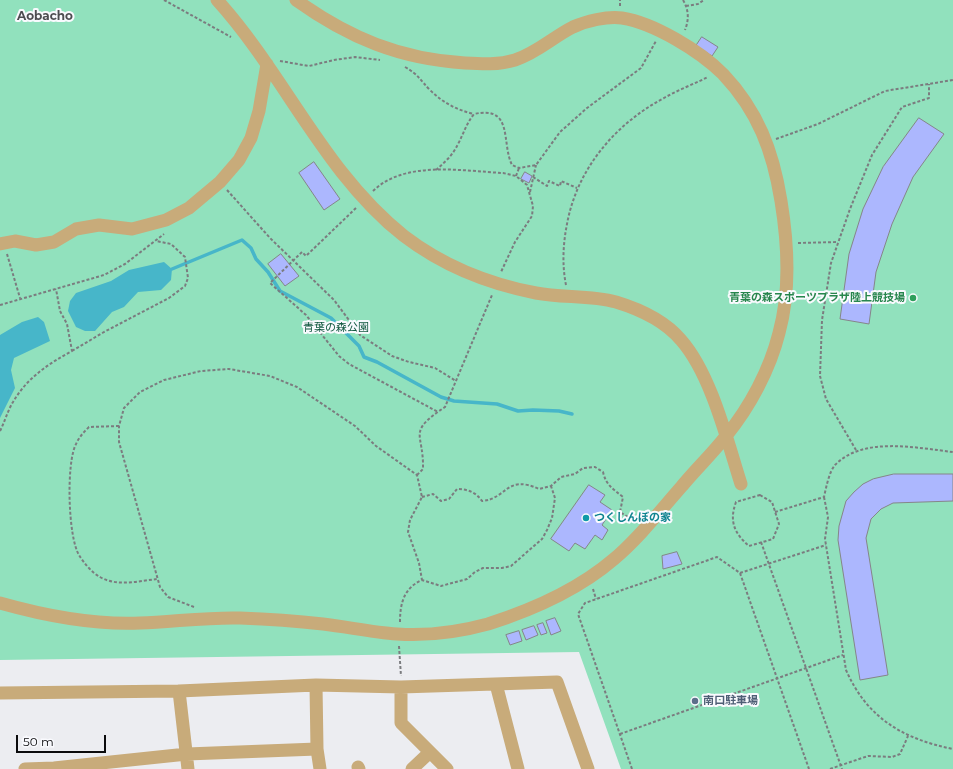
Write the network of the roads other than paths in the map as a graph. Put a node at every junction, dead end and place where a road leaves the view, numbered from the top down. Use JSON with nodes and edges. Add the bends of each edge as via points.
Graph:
{"nodes":[{"id":1,"x":217,"y":0,"type":"edge"},
{"id":2,"x":296,"y":0,"type":"edge"},
{"id":3,"x":267,"y":64,"type":"junction"},
{"id":4,"x":2,"y":243,"type":"edge"},
{"id":5,"x":726,"y":437,"type":"junction"},
{"id":6,"x":741,"y":484,"type":"dead end"},
{"id":7,"x":0,"y":603,"type":"edge"},
{"id":8,"x":496,"y":684,"type":"junction"},
{"id":9,"x":316,"y":685,"type":"junction"},
{"id":10,"x":401,"y":687,"type":"junction"},
{"id":11,"x":179,"y":691,"type":"junction"},
{"id":12,"x":0,"y":693,"type":"edge"},
{"id":13,"x":317,"y":749,"type":"junction"},
{"id":14,"x":429,"y":753,"type":"junction"},
{"id":15,"x":187,"y":754,"type":"junction"},
{"id":16,"x":25,"y":769,"type":"edge"},
{"id":17,"x":188,"y":769,"type":"edge"},
{"id":18,"x":320,"y":769,"type":"edge"},
{"id":19,"x":412,"y":769,"type":"edge"},
{"id":20,"x":447,"y":769,"type":"edge"},
{"id":21,"x":518,"y":769,"type":"edge"},
{"id":22,"x":588,"y":769,"type":"edge"}],
"edges":[{"from":1,"to":3,"type":"street"},
{"from":2,"to":5,"type":"street","via":[[342,30],[394,52],[447,62],[486,65],[514,60],[588,22],[619,17],[662,32],[720,71],[743,98],[768,142],[778,184],[786,244],[786,300],[779,335],[763,376],[740,418]]},
{"from":3,"to":4,"type":"street","via":[[259,111],[251,138],[239,160],[220,182],[189,208],[166,220],[132,229],[99,225],[76,230],[54,242],[36,245]]},
{"from":3,"to":5,"type":"street","via":[[340,172],[364,200],[407,238],[443,260],[497,284],[538,293],[615,302],[657,319],[681,339],[700,367]]},
{"from":5,"to":6,"type":"street"},
{"from":5,"to":7,"type":"street","via":[[645,529],[612,561],[566,592],[520,613],[485,625],[447,633],[399,634],[319,623],[239,618],[139,623],[89,622],[39,614]]},
{"from":8,"to":10,"type":"street"},
{"from":8,"to":21,"type":"street"},
{"from":8,"to":22,"type":"street","via":[[557,682]]},
{"from":9,"to":10,"type":"street"},
{"from":9,"to":11,"type":"street"},
{"from":9,"to":13,"type":"street"},
{"from":10,"to":14,"type":"street","via":[[401,723]]},
{"from":11,"to":12,"type":"street"},
{"from":11,"to":15,"type":"street"},
{"from":13,"to":15,"type":"street"},
{"from":13,"to":18,"type":"street"},
{"from":14,"to":19,"type":"street"},
{"from":14,"to":20,"type":"street"},
{"from":15,"to":16,"type":"street"},
{"from":15,"to":17,"type":"street"}]}
